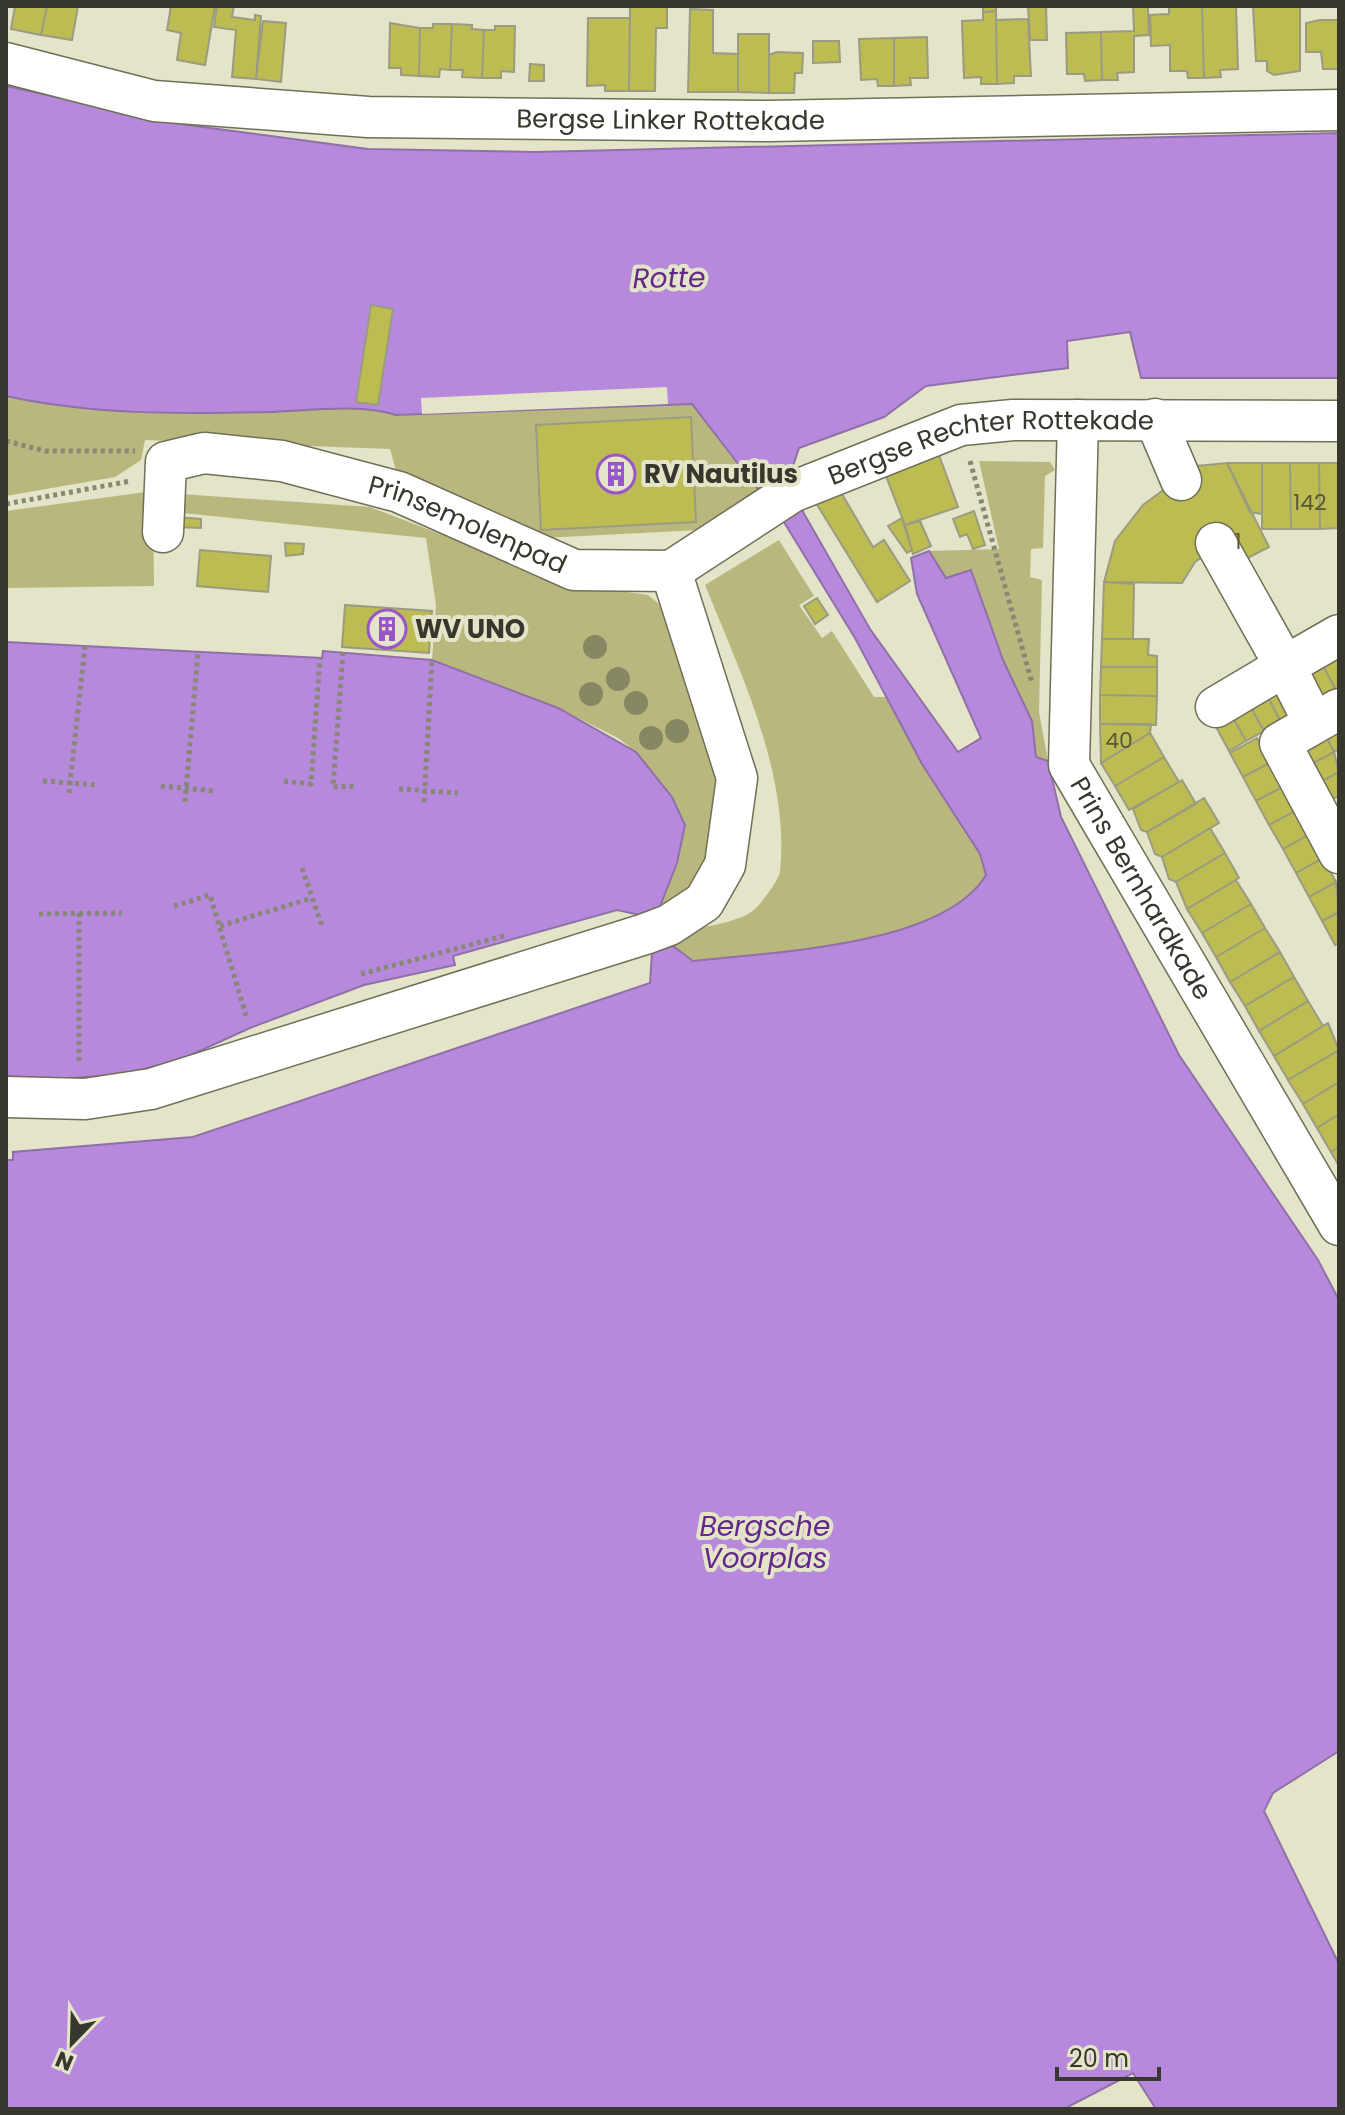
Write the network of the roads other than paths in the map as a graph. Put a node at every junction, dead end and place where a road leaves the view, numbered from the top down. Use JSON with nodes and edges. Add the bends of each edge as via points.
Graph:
{"nodes":[{"id":1,"x":6,"y":63,"type":"edge"},
{"id":2,"x":1339,"y":110,"type":"edge"},
{"id":3,"x":1155,"y":419,"type":"junction"},
{"id":4,"x":1078,"y":420,"type":"junction"},
{"id":5,"x":1339,"y":421,"type":"edge"},
{"id":6,"x":1181,"y":480,"type":"dead end"},
{"id":7,"x":163,"y":532,"type":"dead end"},
{"id":8,"x":1216,"y":543,"type":"dead end"},
{"id":9,"x":671,"y":571,"type":"junction"},
{"id":10,"x":1339,"y":635,"type":"edge"},
{"id":11,"x":1285,"y":666,"type":"junction"},
{"id":12,"x":1216,"y":707,"type":"dead end"},
{"id":13,"x":1326,"y":715,"type":"edge"},
{"id":14,"x":1339,"y":853,"type":"edge"},
{"id":15,"x":6,"y":1097,"type":"edge"},
{"id":16,"x":1339,"y":1225,"type":"edge"}],
"edges":[{"from":1,"to":2,"type":"street","name":"Bergse Linker Rottekade","via":[[154,101],[368,117],[769,121]]},
{"from":3,"to":4,"type":"street","name":"Bergse Rechter Rottekade"},
{"from":3,"to":5,"type":"street","name":"Bergse Rechter Rottekade"},
{"from":3,"to":6,"type":"street"},
{"from":4,"to":9,"type":"street","name":"Bergse Rechter Rottekade","via":[[961,425],[782,498]]},
{"from":4,"to":16,"type":"street","name":"Prins Bernhardkade","via":[[1069,765]]},
{"from":7,"to":9,"type":"street","name":"Prinsemolenpad","via":[[166,462],[204,453],[282,461],[399,492],[574,570]]},
{"from":8,"to":11,"type":"street"},
{"from":9,"to":15,"type":"street","via":[[737,778],[725,865],[704,902],[657,930],[151,1089],[85,1099]]},
{"from":10,"to":11,"type":"street"},
{"from":11,"to":12,"type":"street"},
{"from":11,"to":13,"type":"street"},
{"from":13,"to":14,"type":"street","via":[[1280,743]]}]}
